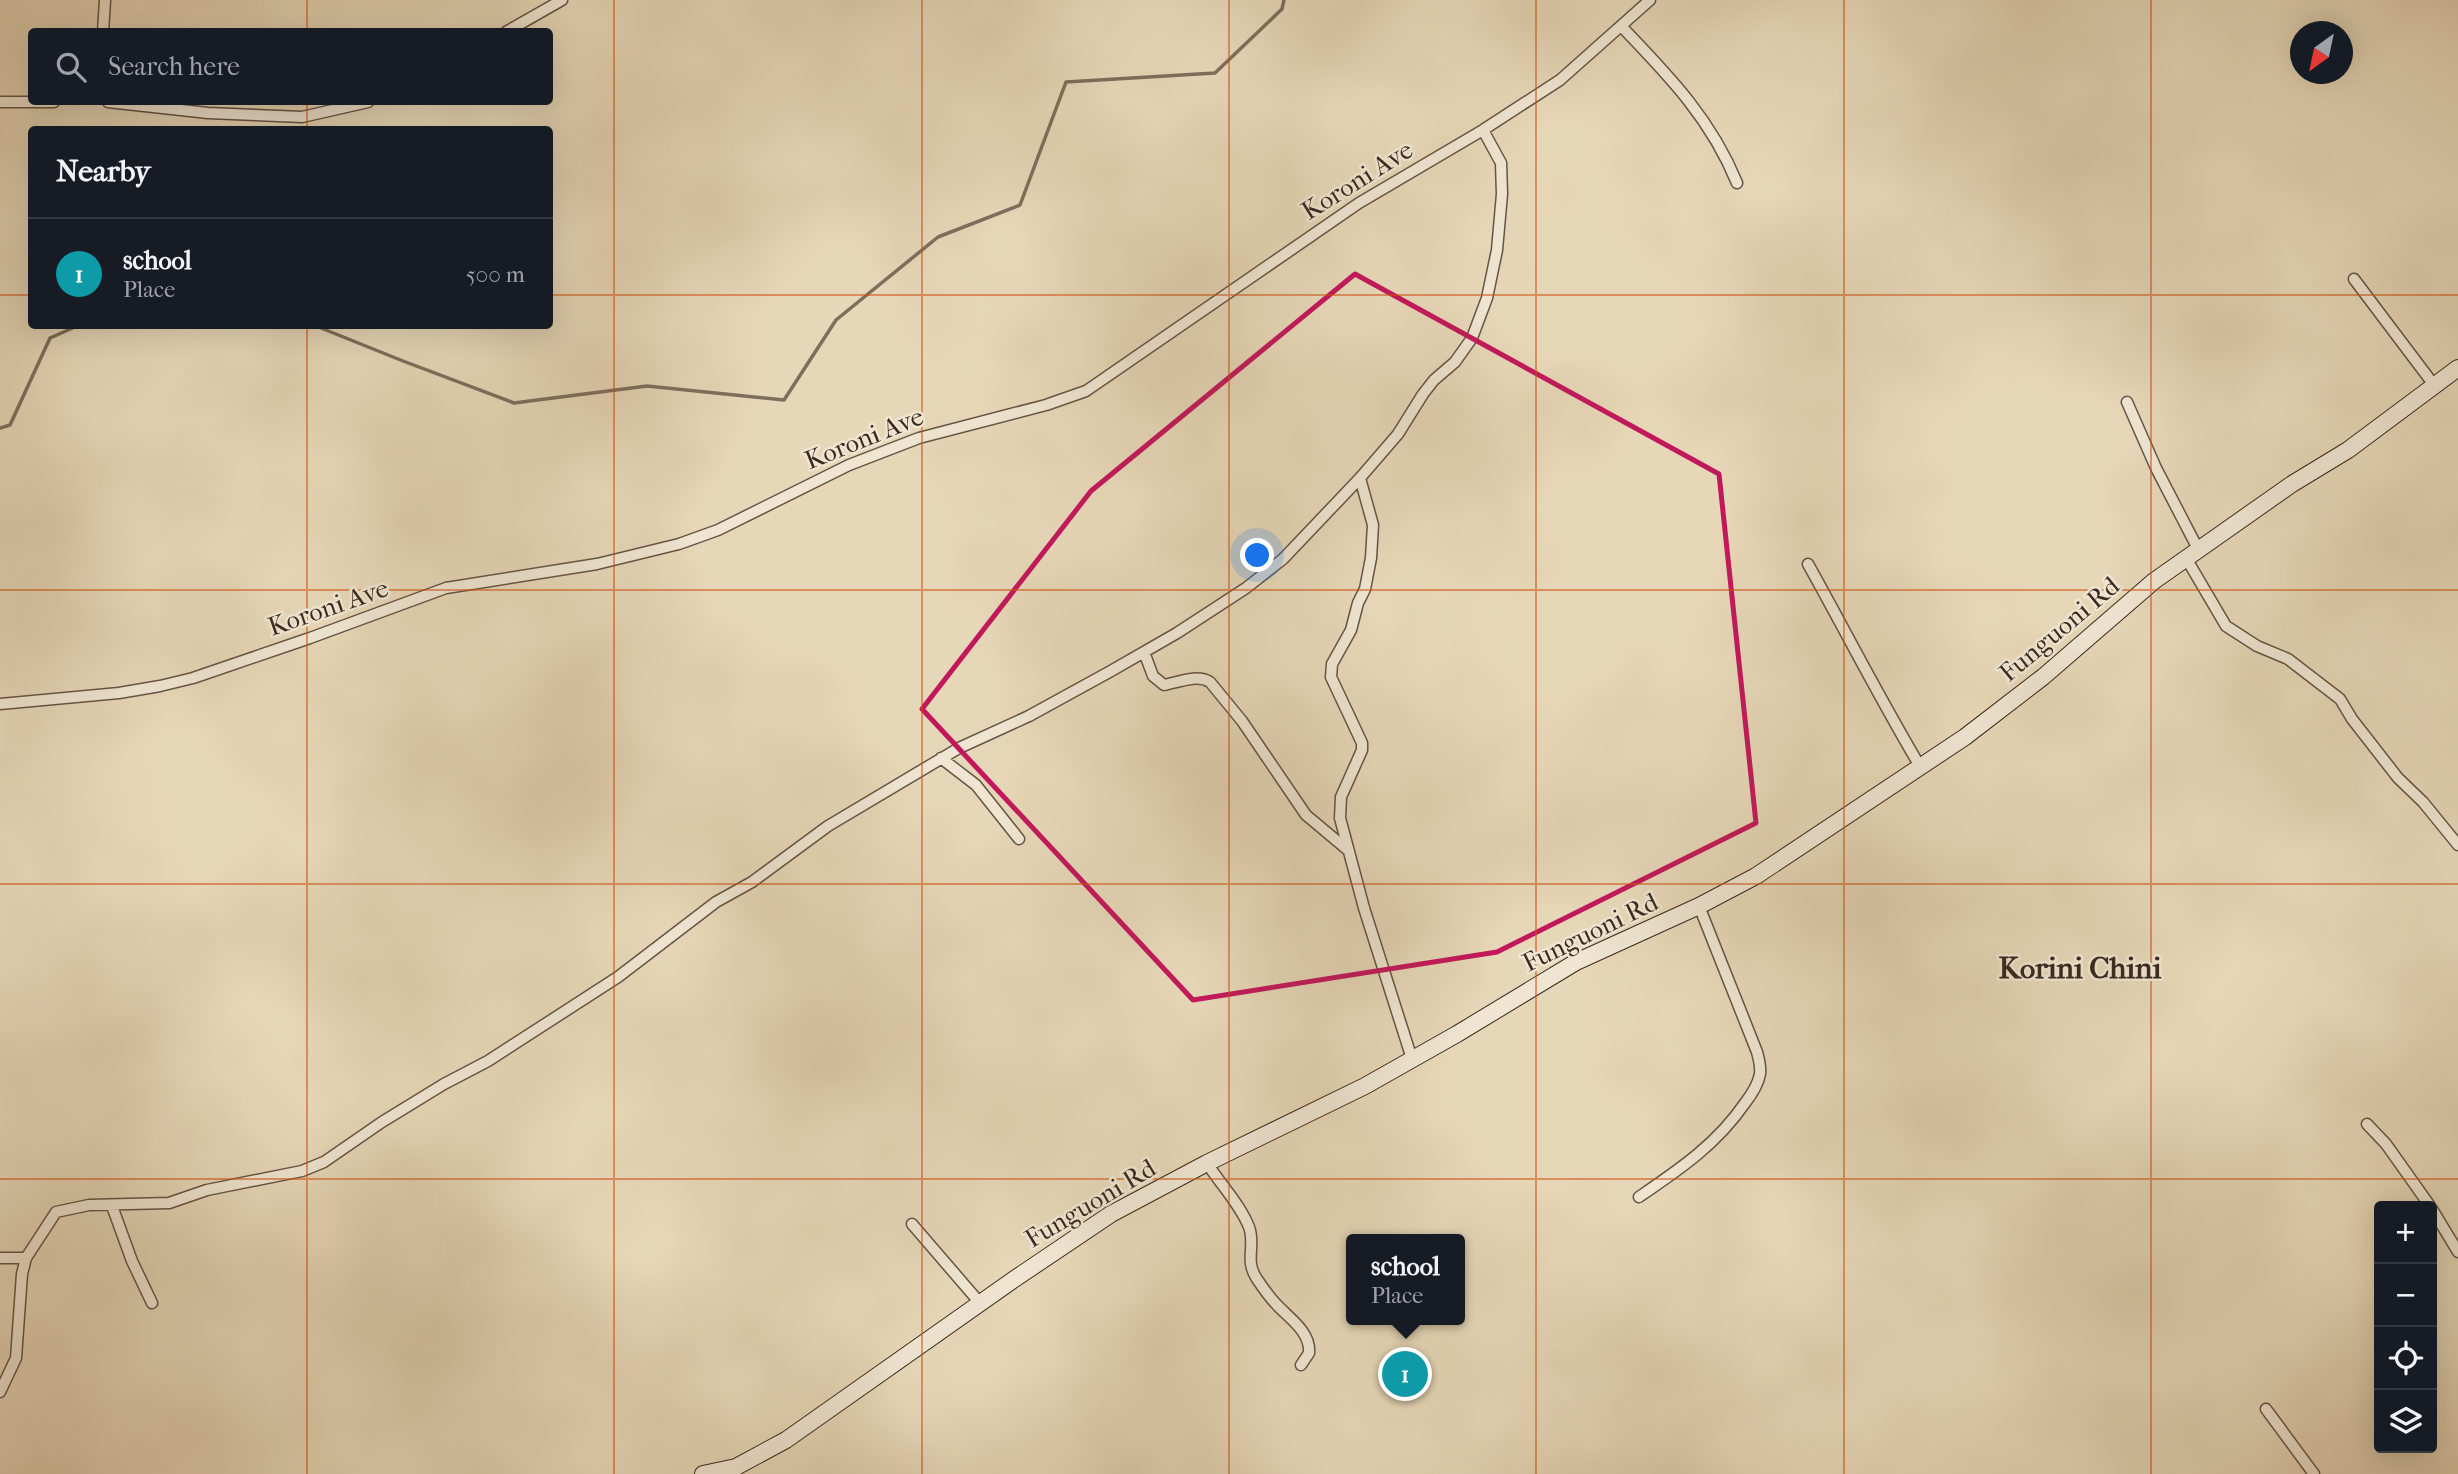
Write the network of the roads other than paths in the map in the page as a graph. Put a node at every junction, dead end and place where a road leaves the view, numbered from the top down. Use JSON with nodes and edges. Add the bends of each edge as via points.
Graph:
{"nodes":[{"id":1,"x":105,"y":0,"type":"edge"},
{"id":2,"x":562,"y":0,"type":"edge"},
{"id":3,"x":1650,"y":0,"type":"edge"},
{"id":4,"x":1622,"y":27,"type":"junction"},
{"id":5,"x":103,"y":28,"type":"edge"},
{"id":6,"x":513,"y":28,"type":"edge"},
{"id":7,"x":0,"y":102,"type":"edge"},
{"id":8,"x":28,"y":102,"type":"edge"},
{"id":9,"x":135,"y":105,"type":"edge"},
{"id":10,"x":355,"y":105,"type":"edge"},
{"id":11,"x":1483,"y":130,"type":"junction"},
{"id":12,"x":1737,"y":183,"type":"dead end"},
{"id":13,"x":2354,"y":279,"type":"dead end"},
{"id":14,"x":2458,"y":368,"type":"edge"},
{"id":15,"x":2434,"y":385,"type":"junction"},
{"id":16,"x":2127,"y":402,"type":"dead end"},
{"id":17,"x":1360,"y":478,"type":"junction"},
{"id":18,"x":2192,"y":554,"type":"junction"},
{"id":19,"x":1808,"y":564,"type":"dead end"},
{"id":20,"x":1144,"y":652,"type":"junction"},
{"id":21,"x":0,"y":704,"type":"edge"},
{"id":22,"x":941,"y":758,"type":"junction"},
{"id":23,"x":1921,"y":768,"type":"junction"},
{"id":24,"x":1019,"y":839,"type":"dead end"},
{"id":25,"x":2458,"y":845,"type":"edge"},
{"id":26,"x":1349,"y":851,"type":"junction"},
{"id":27,"x":1699,"y":906,"type":"junction"},
{"id":28,"x":1412,"y":1059,"type":"junction"},
{"id":29,"x":2367,"y":1124,"type":"dead end"},
{"id":30,"x":1207,"y":1163,"type":"junction"},
{"id":31,"x":1639,"y":1197,"type":"dead end"},
{"id":32,"x":2426,"y":1201,"type":"edge"},
{"id":33,"x":112,"y":1206,"type":"junction"},
{"id":34,"x":2437,"y":1218,"type":"edge"},
{"id":35,"x":912,"y":1224,"type":"dead end"},
{"id":36,"x":2458,"y":1252,"type":"edge"},
{"id":37,"x":0,"y":1258,"type":"edge"},
{"id":38,"x":26,"y":1258,"type":"junction"},
{"id":39,"x":152,"y":1303,"type":"dead end"},
{"id":40,"x":980,"y":1303,"type":"junction"},
{"id":41,"x":1301,"y":1365,"type":"dead end"},
{"id":42,"x":0,"y":1392,"type":"edge"},
{"id":43,"x":2266,"y":1409,"type":"dead end"},
{"id":44,"x":703,"y":1474,"type":"edge"},
{"id":45,"x":2314,"y":1474,"type":"edge"}],
"edges":[{"from":1,"to":5,"type":"street"},
{"from":2,"to":6,"type":"street"},
{"from":3,"to":4,"type":"street","name":"Koroni Ave"},
{"from":4,"to":11,"type":"street","name":"Koroni Ave","via":[[1560,80]]},
{"from":4,"to":12,"type":"street","via":[[1691,103],[1714,135]]},
{"from":7,"to":8,"type":"street"},
{"from":9,"to":10,"type":"street","via":[[302,117]]},
{"from":11,"to":17,"type":"street","via":[[1499,158],[1503,186],[1497,250],[1478,326],[1463,353],[1428,387],[1398,435]]},
{"from":11,"to":21,"type":"street","name":"Koroni Ave","via":[[1359,203],[1110,375],[1060,401],[919,438],[849,465],[718,530],[679,544],[597,564],[446,588],[171,683],[119,693]]},
{"from":13,"to":15,"type":"street"},
{"from":14,"to":15,"type":"street","name":"Funguoni Rd"},
{"from":15,"to":18,"type":"street","name":"Funguoni Rd"},
{"from":16,"to":18,"type":"street"},
{"from":17,"to":20,"type":"street","via":[[1277,564]]},
{"from":17,"to":26,"type":"street","via":[[1373,525],[1371,558],[1365,589],[1351,630],[1332,664],[1331,677],[1362,743],[1339,807]]},
{"from":18,"to":23,"type":"street","name":"Funguoni Rd","via":[[2043,677]]},
{"from":18,"to":25,"type":"street","via":[[2226,626],[2288,659],[2340,699],[2398,778]]},
{"from":19,"to":23,"type":"street"},
{"from":20,"to":22,"type":"street","via":[[1039,711]]},
{"from":20,"to":26,"type":"street","via":[[1153,676],[1164,685],[1193,678],[1210,682],[1306,815]]},
{"from":22,"to":24,"type":"street","via":[[976,785]]},
{"from":22,"to":33,"type":"street","via":[[828,826],[752,883],[716,902],[618,977],[324,1162],[169,1203]]},
{"from":23,"to":27,"type":"street","name":"Funguoni Rd","via":[[1756,876]]},
{"from":26,"to":28,"type":"street"},
{"from":27,"to":28,"type":"street","name":"Funguoni Rd","via":[[1576,962]]},
{"from":27,"to":31,"type":"street","via":[[1757,1052],[1760,1076],[1735,1118],[1698,1156]]},
{"from":28,"to":30,"type":"street","name":"Funguoni Rd"},
{"from":29,"to":32,"type":"street"},
{"from":30,"to":40,"type":"street","name":"Funguoni Rd","via":[[1111,1214]]},
{"from":30,"to":41,"type":"street","via":[[1248,1224],[1252,1239],[1249,1260],[1255,1275],[1308,1340],[1309,1353]]},
{"from":33,"to":38,"type":"street","via":[[56,1212]]},
{"from":33,"to":39,"type":"street"},
{"from":34,"to":36,"type":"street"},
{"from":35,"to":40,"type":"street"},
{"from":37,"to":38,"type":"street"},
{"from":38,"to":42,"type":"street","via":[[16,1358]]},
{"from":40,"to":44,"type":"street","name":"Funguoni Rd","via":[[786,1440],[736,1467]]},
{"from":43,"to":45,"type":"street"}]}
